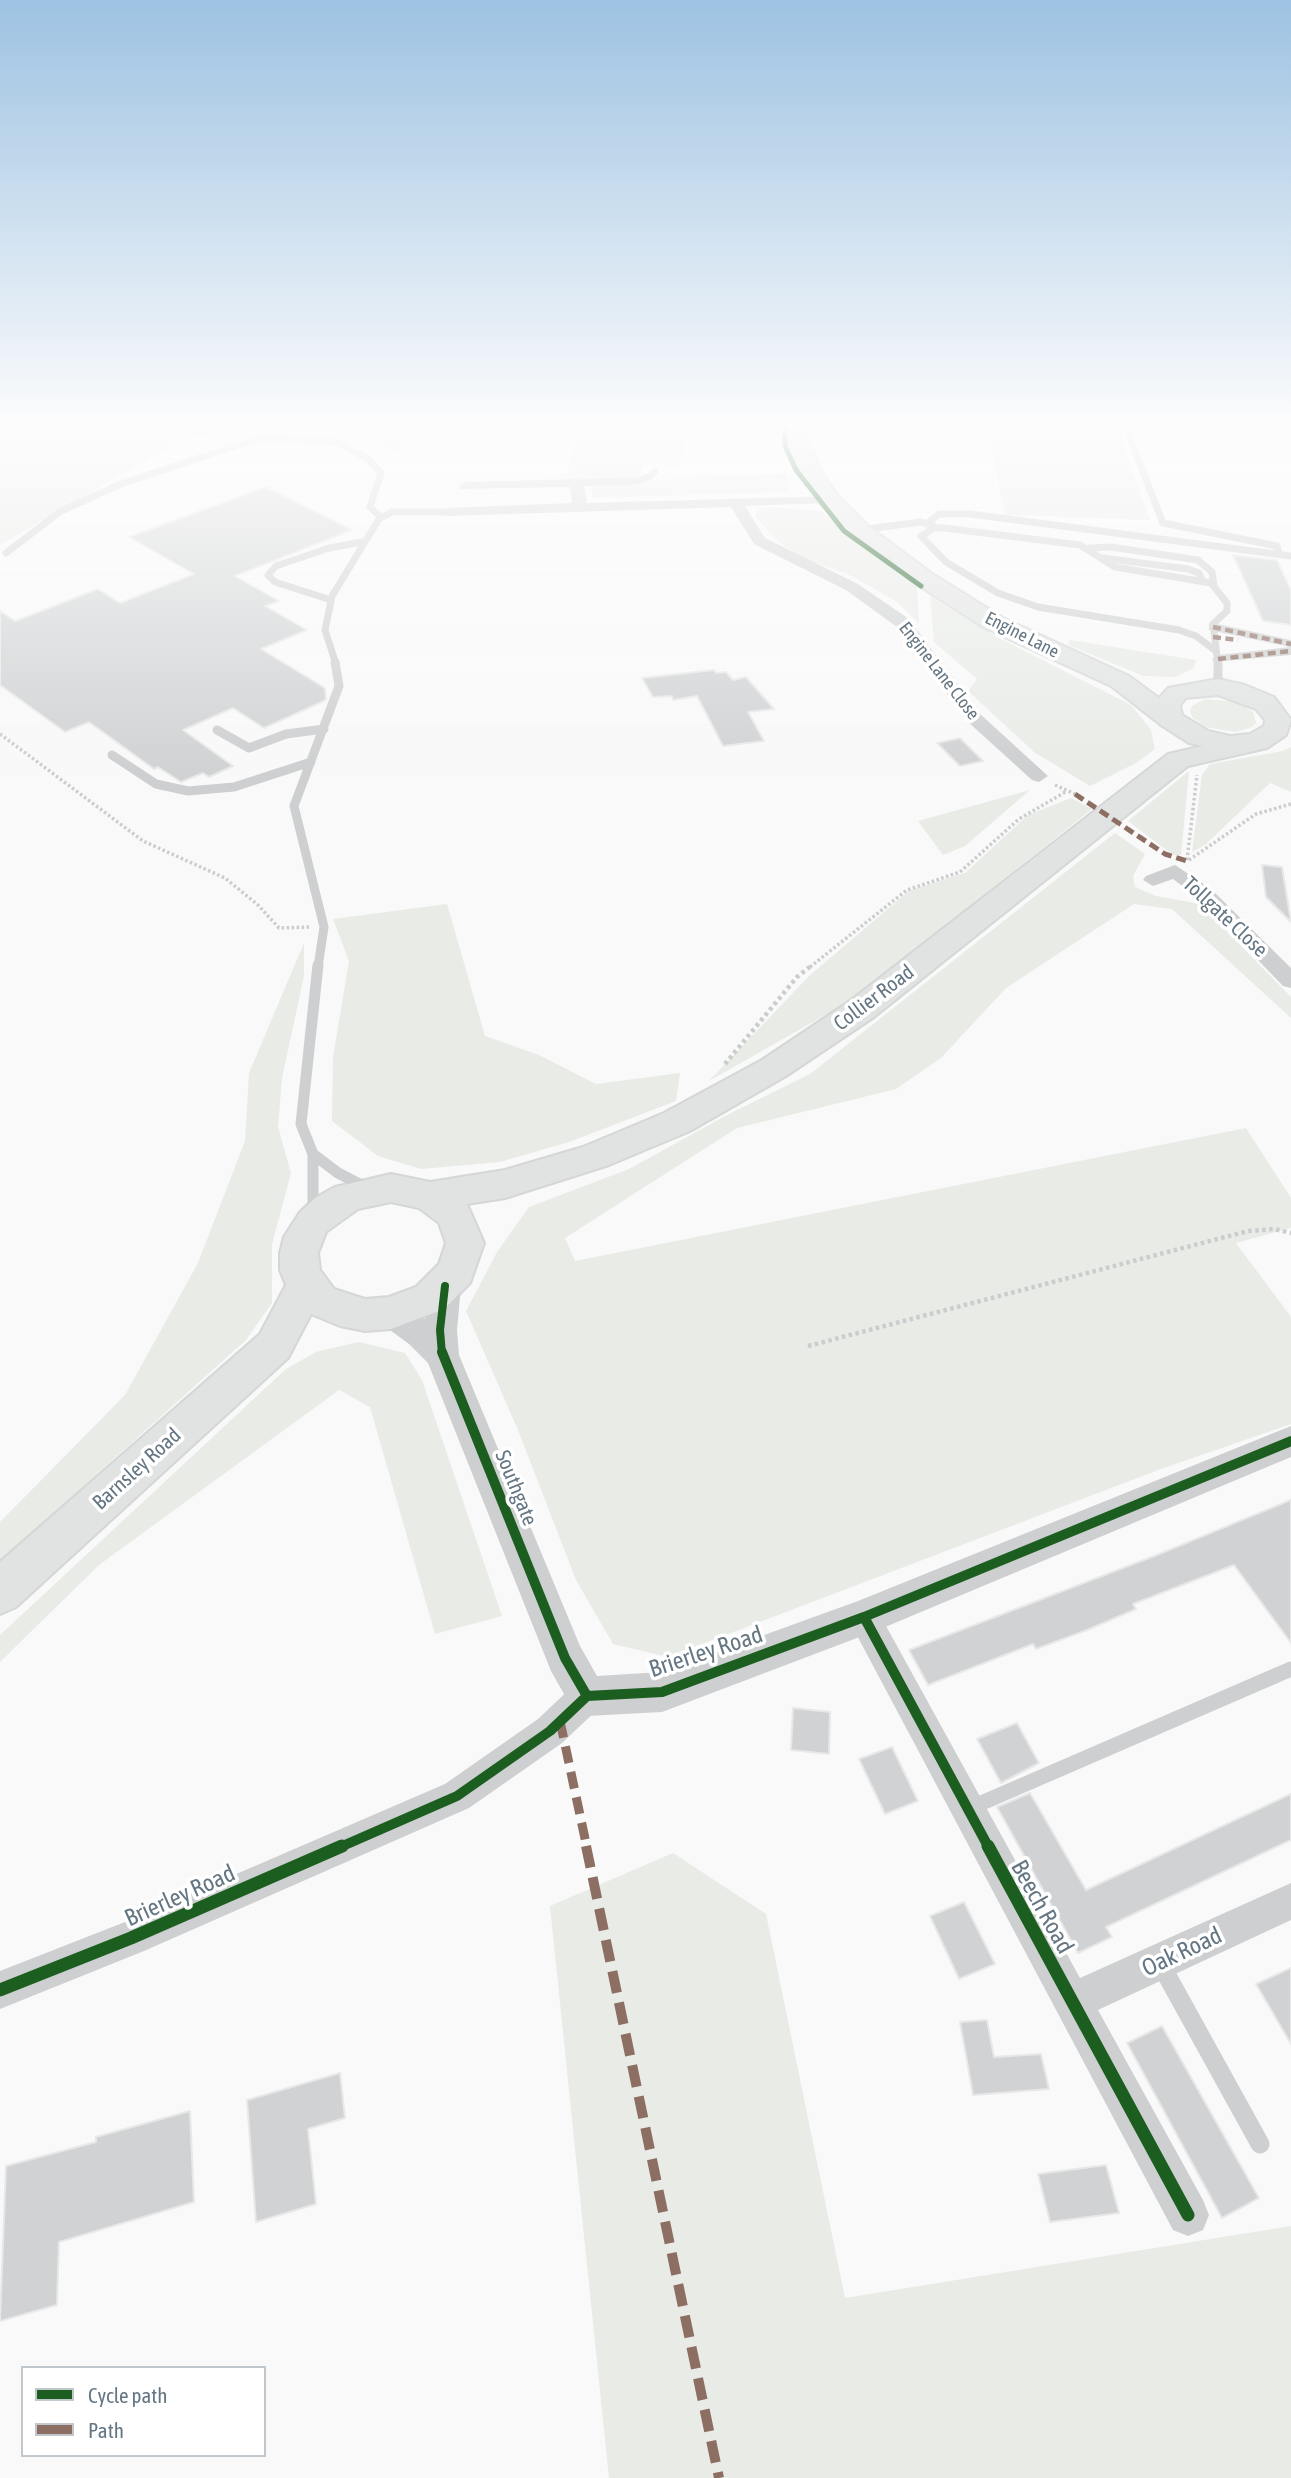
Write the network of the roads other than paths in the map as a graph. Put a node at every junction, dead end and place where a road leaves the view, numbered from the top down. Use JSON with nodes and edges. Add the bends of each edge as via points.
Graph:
{"nodes":[{"id":1,"x":21,"y":542,"type":"edge"},
{"id":2,"x":362,"y":542,"type":"joint"},
{"id":3,"x":760,"y":542,"type":"edge"},
{"id":4,"x":875,"y":542,"type":"edge"},
{"id":5,"x":925,"y":542,"type":"edge"},
{"id":6,"x":1018,"y":542,"type":"edge"},
{"id":7,"x":1184,"y":542,"type":"edge"},
{"id":8,"x":1255,"y":542,"type":"edge"},
{"id":9,"x":6,"y":553,"type":"dead end"},
{"id":10,"x":1279,"y":554,"type":"junction"},
{"id":11,"x":1098,"y":555,"type":"junction"},
{"id":12,"x":1291,"y":556,"type":"edge"},
{"id":13,"x":1206,"y":582,"type":"junction"},
{"id":14,"x":331,"y":600,"type":"junction"},
{"id":15,"x":1215,"y":640,"type":"junction"},
{"id":16,"x":1291,"y":644,"type":"edge"},
{"id":17,"x":1291,"y":651,"type":"edge"},
{"id":18,"x":1120,"y":681,"type":"junction"},
{"id":19,"x":1218,"y":687,"type":"junction"},
{"id":20,"x":1187,"y":689,"type":"junction"},
{"id":21,"x":1252,"y":696,"type":"junction"},
{"id":22,"x":1291,"y":702,"type":"edge"},
{"id":23,"x":1172,"y":721,"type":"junction"},
{"id":24,"x":1284,"y":726,"type":"edge"},
{"id":25,"x":324,"y":729,"type":"junction"},
{"id":26,"x":217,"y":730,"type":"dead end"},
{"id":27,"x":1245,"y":744,"type":"junction"},
{"id":28,"x":112,"y":755,"type":"dead end"},
{"id":29,"x":1190,"y":757,"type":"junction"},
{"id":30,"x":311,"y":762,"type":"junction"},
{"id":31,"x":1038,"y":776,"type":"dead end"},
{"id":32,"x":1153,"y":880,"type":"dead end"},
{"id":33,"x":1291,"y":981,"type":"edge"},
{"id":34,"x":313,"y":1154,"type":"junction"},
{"id":35,"x":534,"y":1176,"type":"junction"},
{"id":36,"x":370,"y":1190,"type":"junction"},
{"id":37,"x":430,"y":1196,"type":"junction"},
{"id":38,"x":313,"y":1222,"type":"junction"},
{"id":39,"x":462,"y":1229,"type":"junction"},
{"id":40,"x":306,"y":1285,"type":"junction"},
{"id":41,"x":445,"y":1286,"type":"junction"},
{"id":42,"x":378,"y":1314,"type":"junction"},
{"id":43,"x":274,"y":1346,"type":"junction"},
{"id":44,"x":442,"y":1355,"type":"junction"},
{"id":45,"x":1291,"y":1441,"type":"edge"},
{"id":46,"x":0,"y":1592,"type":"edge"},
{"id":47,"x":864,"y":1617,"type":"junction"},
{"id":48,"x":1291,"y":1669,"type":"edge"},
{"id":49,"x":587,"y":1696,"type":"junction"},
{"id":50,"x":967,"y":1810,"type":"junction"},
{"id":51,"x":1291,"y":1901,"type":"edge"},
{"id":52,"x":1160,"y":1963,"type":"junction"},
{"id":53,"x":0,"y":1990,"type":"edge"},
{"id":54,"x":1072,"y":2003,"type":"junction"},
{"id":55,"x":1261,"y":2144,"type":"dead end"},
{"id":56,"x":1188,"y":2215,"type":"dead end"}],
"edges":[{"from":1,"to":9,"type":"lane"},
{"from":2,"to":14,"type":"lane"},
{"from":2,"to":14,"type":"lane","via":[[315,552],[276,566],[268,575],[275,582]]},
{"from":3,"to":31,"type":"street","name":"Engine Lane Close","via":[[852,587],[903,623],[973,717]]},
{"from":4,"to":18,"type":"main road","name":"Engine Lane","via":[[994,623]]},
{"from":5,"to":15,"type":"lane","via":[[946,562],[998,593],[1038,607]]},
{"from":6,"to":11,"type":"lane"},
{"from":7,"to":10,"type":"lane"},
{"from":8,"to":10,"type":"lane","via":[[1277,546]]},
{"from":10,"to":12,"type":"lane"},
{"from":11,"to":13,"type":"lane","via":[[1128,570]]},
{"from":11,"to":13,"type":"lane","via":[[1188,565],[1202,572]]},
{"from":13,"to":15,"type":"lane","via":[[1227,603]]},
{"from":14,"to":25,"type":"lane","via":[[325,630],[339,686]]},
{"from":15,"to":15,"type":"street","via":[[1291,644]]},
{"from":15,"to":16,"type":"street"},
{"from":15,"to":16,"type":"street"},
{"from":15,"to":17,"type":"street"},
{"from":15,"to":19,"type":"lane"},
{"from":18,"to":20,"type":"main road","name":"Engine Lane"},
{"from":18,"to":23,"type":"main road","name":"Engine Lane"},
{"from":19,"to":20,"type":"main road","name":"Engine Lane"},
{"from":19,"to":21,"type":"main road","name":"Engine Lane"},
{"from":20,"to":23,"type":"main road","via":[[1167,704]]},
{"from":21,"to":22,"type":"main road"},
{"from":21,"to":24,"type":"main road"},
{"from":23,"to":27,"type":"main road","name":"Engine Lane","via":[[1199,737]]},
{"from":23,"to":29,"type":"main road"},
{"from":24,"to":27,"type":"main road","name":"Collier Road"},
{"from":25,"to":26,"type":"lane","via":[[286,734],[249,748]]},
{"from":25,"to":30,"type":"lane"},
{"from":27,"to":29,"type":"main road","name":"Collier Road"},
{"from":28,"to":30,"type":"lane","via":[[156,784],[188,791],[234,787]]},
{"from":29,"to":35,"type":"main road","name":"Collier Road","via":[[862,1009],[774,1069],[677,1122]]},
{"from":30,"to":34,"type":"lane","via":[[295,806],[324,927],[303,1097],[302,1124]]},
{"from":32,"to":33,"type":"street","name":"Tollgate Close","via":[[1181,866]]},
{"from":34,"to":36,"type":"lane"},
{"from":34,"to":38,"type":"lane"},
{"from":35,"to":37,"type":"main road","name":"Collier Road"},
{"from":35,"to":39,"type":"main road","name":"Collier Road"},
{"from":36,"to":37,"type":"main road","via":[[391,1188]]},
{"from":36,"to":38,"type":"main road","via":[[348,1196]]},
{"from":37,"to":39,"type":"main road","via":[[456,1215]]},
{"from":38,"to":40,"type":"main road","via":[[299,1254]]},
{"from":39,"to":41,"type":"main road","via":[[463,1258]]},
{"from":40,"to":42,"type":"main road","via":[[330,1305]]},
{"from":40,"to":43,"type":"main road","name":"Barnsley Road"},
{"from":41,"to":42,"type":"main road","via":[[411,1308]]},
{"from":41,"to":44,"type":"street","name":"Southgate"},
{"from":42,"to":43,"type":"main road","name":"Barnsley Road","via":[[308,1331]]},
{"from":42,"to":44,"type":"street","name":"Southgate","via":[[421,1334]]},
{"from":43,"to":46,"type":"main road","name":"Barnsley Road"},
{"from":44,"to":49,"type":"street","name":"Southgate","via":[[565,1658]]},
{"from":45,"to":47,"type":"street","name":"Brierley Road"},
{"from":47,"to":49,"type":"street","name":"Brierley Road","via":[[662,1692]]},
{"from":47,"to":50,"type":"street","name":"Beech Road"},
{"from":48,"to":50,"type":"lane"},
{"from":49,"to":53,"type":"street","name":"Brierley Road","via":[[550,1731],[457,1796]]},
{"from":50,"to":54,"type":"street","name":"Beech Road"},
{"from":51,"to":52,"type":"street","name":"Oak Road"},
{"from":52,"to":54,"type":"street","name":"Oak Road"},
{"from":52,"to":55,"type":"lane"},
{"from":54,"to":56,"type":"street","name":"Beech Road"}]}
